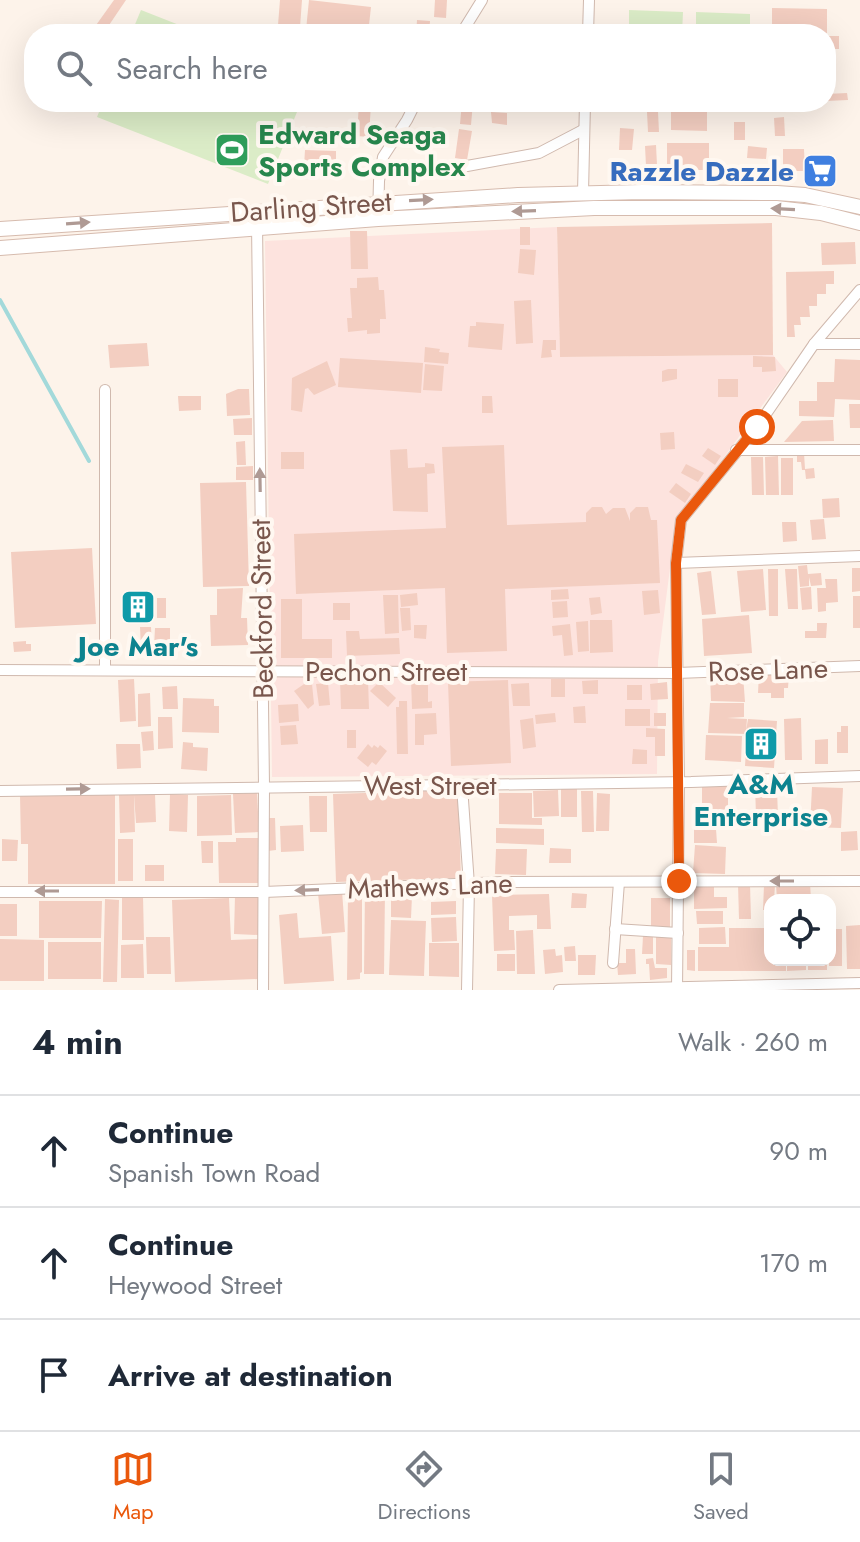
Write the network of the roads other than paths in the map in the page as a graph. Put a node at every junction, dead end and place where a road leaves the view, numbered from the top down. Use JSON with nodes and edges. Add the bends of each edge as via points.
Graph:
{"nodes":[{"id":1,"x":482,"y":0,"type":"edge"},
{"id":2,"x":589,"y":0,"type":"edge"},
{"id":3,"x":467,"y":24,"type":"edge"},
{"id":4,"x":588,"y":24,"type":"edge"},
{"id":5,"x":411,"y":112,"type":"edge"},
{"id":6,"x":584,"y":112,"type":"edge"},
{"id":7,"x":583,"y":130,"type":"junction"},
{"id":8,"x":381,"y":167,"type":"junction"},
{"id":9,"x":583,"y":193,"type":"junction"},
{"id":10,"x":377,"y":203,"type":"junction"},
{"id":11,"x":255,"y":211,"type":"junction"},
{"id":12,"x":378,"y":219,"type":"junction"},
{"id":13,"x":859,"y":220,"type":"edge"},
{"id":14,"x":21,"y":227,"type":"junction"},
{"id":15,"x":0,"y":229,"type":"edge"},
{"id":16,"x":257,"y":229,"type":"junction"},
{"id":17,"x":23,"y":245,"type":"junction"},
{"id":18,"x":0,"y":248,"type":"edge"},
{"id":19,"x":860,"y":290,"type":"edge"},
{"id":20,"x":814,"y":344,"type":"junction"},
{"id":21,"x":860,"y":344,"type":"edge"},
{"id":22,"x":105,"y":390,"type":"dead end"},
{"id":23,"x":736,"y":450,"type":"junction"},
{"id":24,"x":860,"y":450,"type":"edge"},
{"id":25,"x":860,"y":556,"type":"edge"},
{"id":26,"x":676,"y":563,"type":"junction"},
{"id":27,"x":860,"y":666,"type":"edge"},
{"id":28,"x":105,"y":669,"type":"junction"},
{"id":29,"x":0,"y":670,"type":"edge"},
{"id":30,"x":263,"y":670,"type":"junction"},
{"id":31,"x":677,"y":673,"type":"junction"},
{"id":32,"x":860,"y":776,"type":"edge"},
{"id":33,"x":679,"y":782,"type":"junction"},
{"id":34,"x":264,"y":786,"type":"junction"},
{"id":35,"x":462,"y":786,"type":"junction"},
{"id":36,"x":0,"y":791,"type":"edge"},
{"id":37,"x":679,"y":881,"type":"junction"},
{"id":38,"x":860,"y":881,"type":"edge"},
{"id":39,"x":619,"y":882,"type":"junction"},
{"id":40,"x":469,"y":885,"type":"junction"},
{"id":41,"x":0,"y":892,"type":"edge"},
{"id":42,"x":264,"y":892,"type":"junction"},
{"id":43,"x":615,"y":929,"type":"junction"},
{"id":44,"x":678,"y":933,"type":"junction"},
{"id":45,"x":613,"y":963,"type":"dead end"},
{"id":46,"x":860,"y":983,"type":"edge"},
{"id":47,"x":677,"y":988,"type":"edge"},
{"id":48,"x":263,"y":990,"type":"edge"},
{"id":49,"x":467,"y":990,"type":"edge"},
{"id":50,"x":559,"y":990,"type":"edge"}],
"edges":[{"from":1,"to":3,"type":"street"},
{"from":2,"to":4,"type":"street"},
{"from":5,"to":8,"type":"street"},
{"from":6,"to":7,"type":"street"},
{"from":7,"to":8,"type":"street","via":[[539,153],[467,166]]},
{"from":7,"to":9,"type":"street"},
{"from":8,"to":10,"type":"street"},
{"from":10,"to":9,"type":"street","name":"Darling Street","one_way":true},
{"from":9,"to":13,"type":"street","name":"Darling Street","via":[[805,195]]},
{"from":10,"to":11,"type":"street","name":"Darling Street"},
{"from":10,"to":12,"type":"street"},
{"from":14,"to":11,"type":"street","name":"Darling Street","one_way":true},
{"from":11,"to":16,"type":"street","name":"Beckford Street"},
{"from":13,"to":12,"type":"street","name":"Darling Street","one_way":true,"via":[[776,208],[594,208]]},
{"from":12,"to":16,"type":"street","name":"Darling Street"},
{"from":14,"to":15,"type":"street","name":"Darling Street"},
{"from":14,"to":17,"type":"street"},
{"from":16,"to":17,"type":"street","name":"Darling Street"},
{"from":30,"to":16,"type":"street","name":"Beckford Street","one_way":true},
{"from":17,"to":18,"type":"street","name":"Darling Street"},
{"from":19,"to":20,"type":"street"},
{"from":20,"to":21,"type":"street"},
{"from":20,"to":23,"type":"street"},
{"from":22,"to":28,"type":"street"},
{"from":23,"to":24,"type":"street"},
{"from":23,"to":26,"type":"street","via":[[681,520]]},
{"from":25,"to":26,"type":"street"},
{"from":26,"to":31,"type":"street"},
{"from":27,"to":31,"type":"street","name":"Rose Lane"},
{"from":28,"to":29,"type":"street","name":"Pechon Street"},
{"from":28,"to":30,"type":"street","name":"Pechon Street"},
{"from":30,"to":31,"type":"street","name":"Pechon Street"},
{"from":30,"to":34,"type":"street","name":"Beckford Street"},
{"from":31,"to":33,"type":"street"},
{"from":32,"to":33,"type":"street","name":"West Street"},
{"from":33,"to":35,"type":"street","name":"West Street"},
{"from":33,"to":37,"type":"street"},
{"from":34,"to":35,"type":"street","name":"West Street"},
{"from":36,"to":34,"type":"street","name":"West Street","one_way":true},
{"from":34,"to":42,"type":"street","name":"Beckford Street"},
{"from":35,"to":40,"type":"street"},
{"from":38,"to":37,"type":"street","name":"Mathews Lane","one_way":true},
{"from":37,"to":39,"type":"street","name":"Mathews Lane"},
{"from":37,"to":44,"type":"street"},
{"from":39,"to":40,"type":"street","name":"Mathews Lane"},
{"from":39,"to":43,"type":"street"},
{"from":40,"to":42,"type":"street","name":"Mathews Lane","one_way":true},
{"from":40,"to":49,"type":"street"},
{"from":42,"to":41,"type":"street","name":"Mathews Lane","one_way":true},
{"from":42,"to":48,"type":"street","name":"Beckford Street"},
{"from":43,"to":44,"type":"street"},
{"from":43,"to":45,"type":"street"},
{"from":44,"to":47,"type":"street"},
{"from":46,"to":47,"type":"street"},
{"from":47,"to":50,"type":"street"}]}
